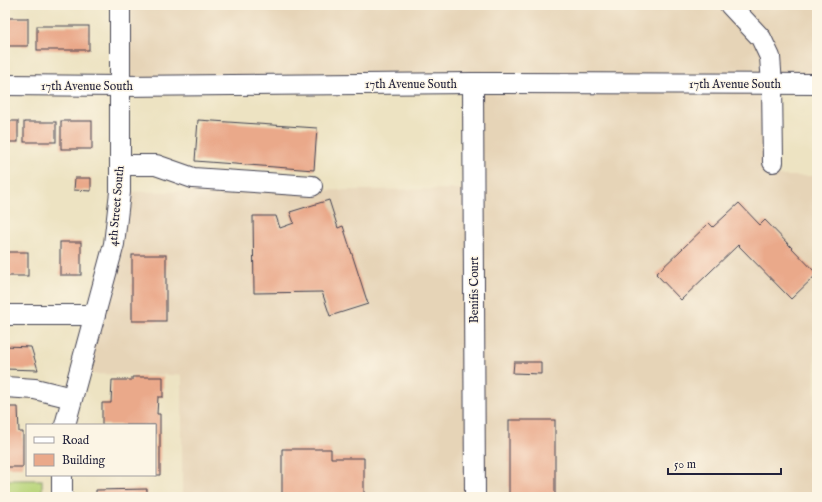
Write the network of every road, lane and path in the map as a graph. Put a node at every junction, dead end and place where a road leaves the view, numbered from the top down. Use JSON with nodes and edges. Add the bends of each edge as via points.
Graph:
{"nodes":[{"id":1,"x":120,"y":5,"type":"edge"},
{"id":2,"x":730,"y":5,"type":"edge"},
{"id":3,"x":473,"y":83,"type":"junction"},
{"id":4,"x":772,"y":84,"type":"junction"},
{"id":5,"x":817,"y":84,"type":"edge"},
{"id":6,"x":5,"y":85,"type":"edge"},
{"id":7,"x":120,"y":86,"type":"junction"},
{"id":8,"x":773,"y":162,"type":"dead end"},
{"id":9,"x":120,"y":166,"type":"junction"},
{"id":10,"x":312,"y":186,"type":"dead end"},
{"id":11,"x":5,"y":315,"type":"edge"},
{"id":12,"x":95,"y":315,"type":"junction"},
{"id":13,"x":5,"y":387,"type":"edge"},
{"id":14,"x":72,"y":398,"type":"junction"},
{"id":15,"x":65,"y":424,"type":"edge"},
{"id":16,"x":62,"y":476,"type":"edge"},
{"id":17,"x":62,"y":497,"type":"edge"},
{"id":18,"x":475,"y":497,"type":"edge"}],
"edges":[{"from":1,"to":7,"type":"street","name":"4th Street South"},
{"from":2,"to":4,"type":"street","via":[[761,38],[770,57]]},
{"from":3,"to":4,"type":"street","name":"17th Avenue South"},
{"from":3,"to":7,"type":"street","name":"17th Avenue South"},
{"from":3,"to":18,"type":"street","name":"Benifis Court"},
{"from":4,"to":5,"type":"street","name":"17th Avenue South"},
{"from":4,"to":8,"type":"street"},
{"from":6,"to":7,"type":"street","name":"17th Avenue South"},
{"from":7,"to":9,"type":"street","name":"4th Street South"},
{"from":9,"to":10,"type":"street","via":[[156,166],[193,178]]},
{"from":9,"to":12,"type":"street","name":"4th Street South","via":[[114,244]]},
{"from":11,"to":12,"type":"street"},
{"from":12,"to":14,"type":"street","name":"4th Street South"},
{"from":13,"to":14,"type":"street","via":[[35,389]]},
{"from":14,"to":15,"type":"street","name":"4th Street South"},
{"from":16,"to":17,"type":"street"}]}
